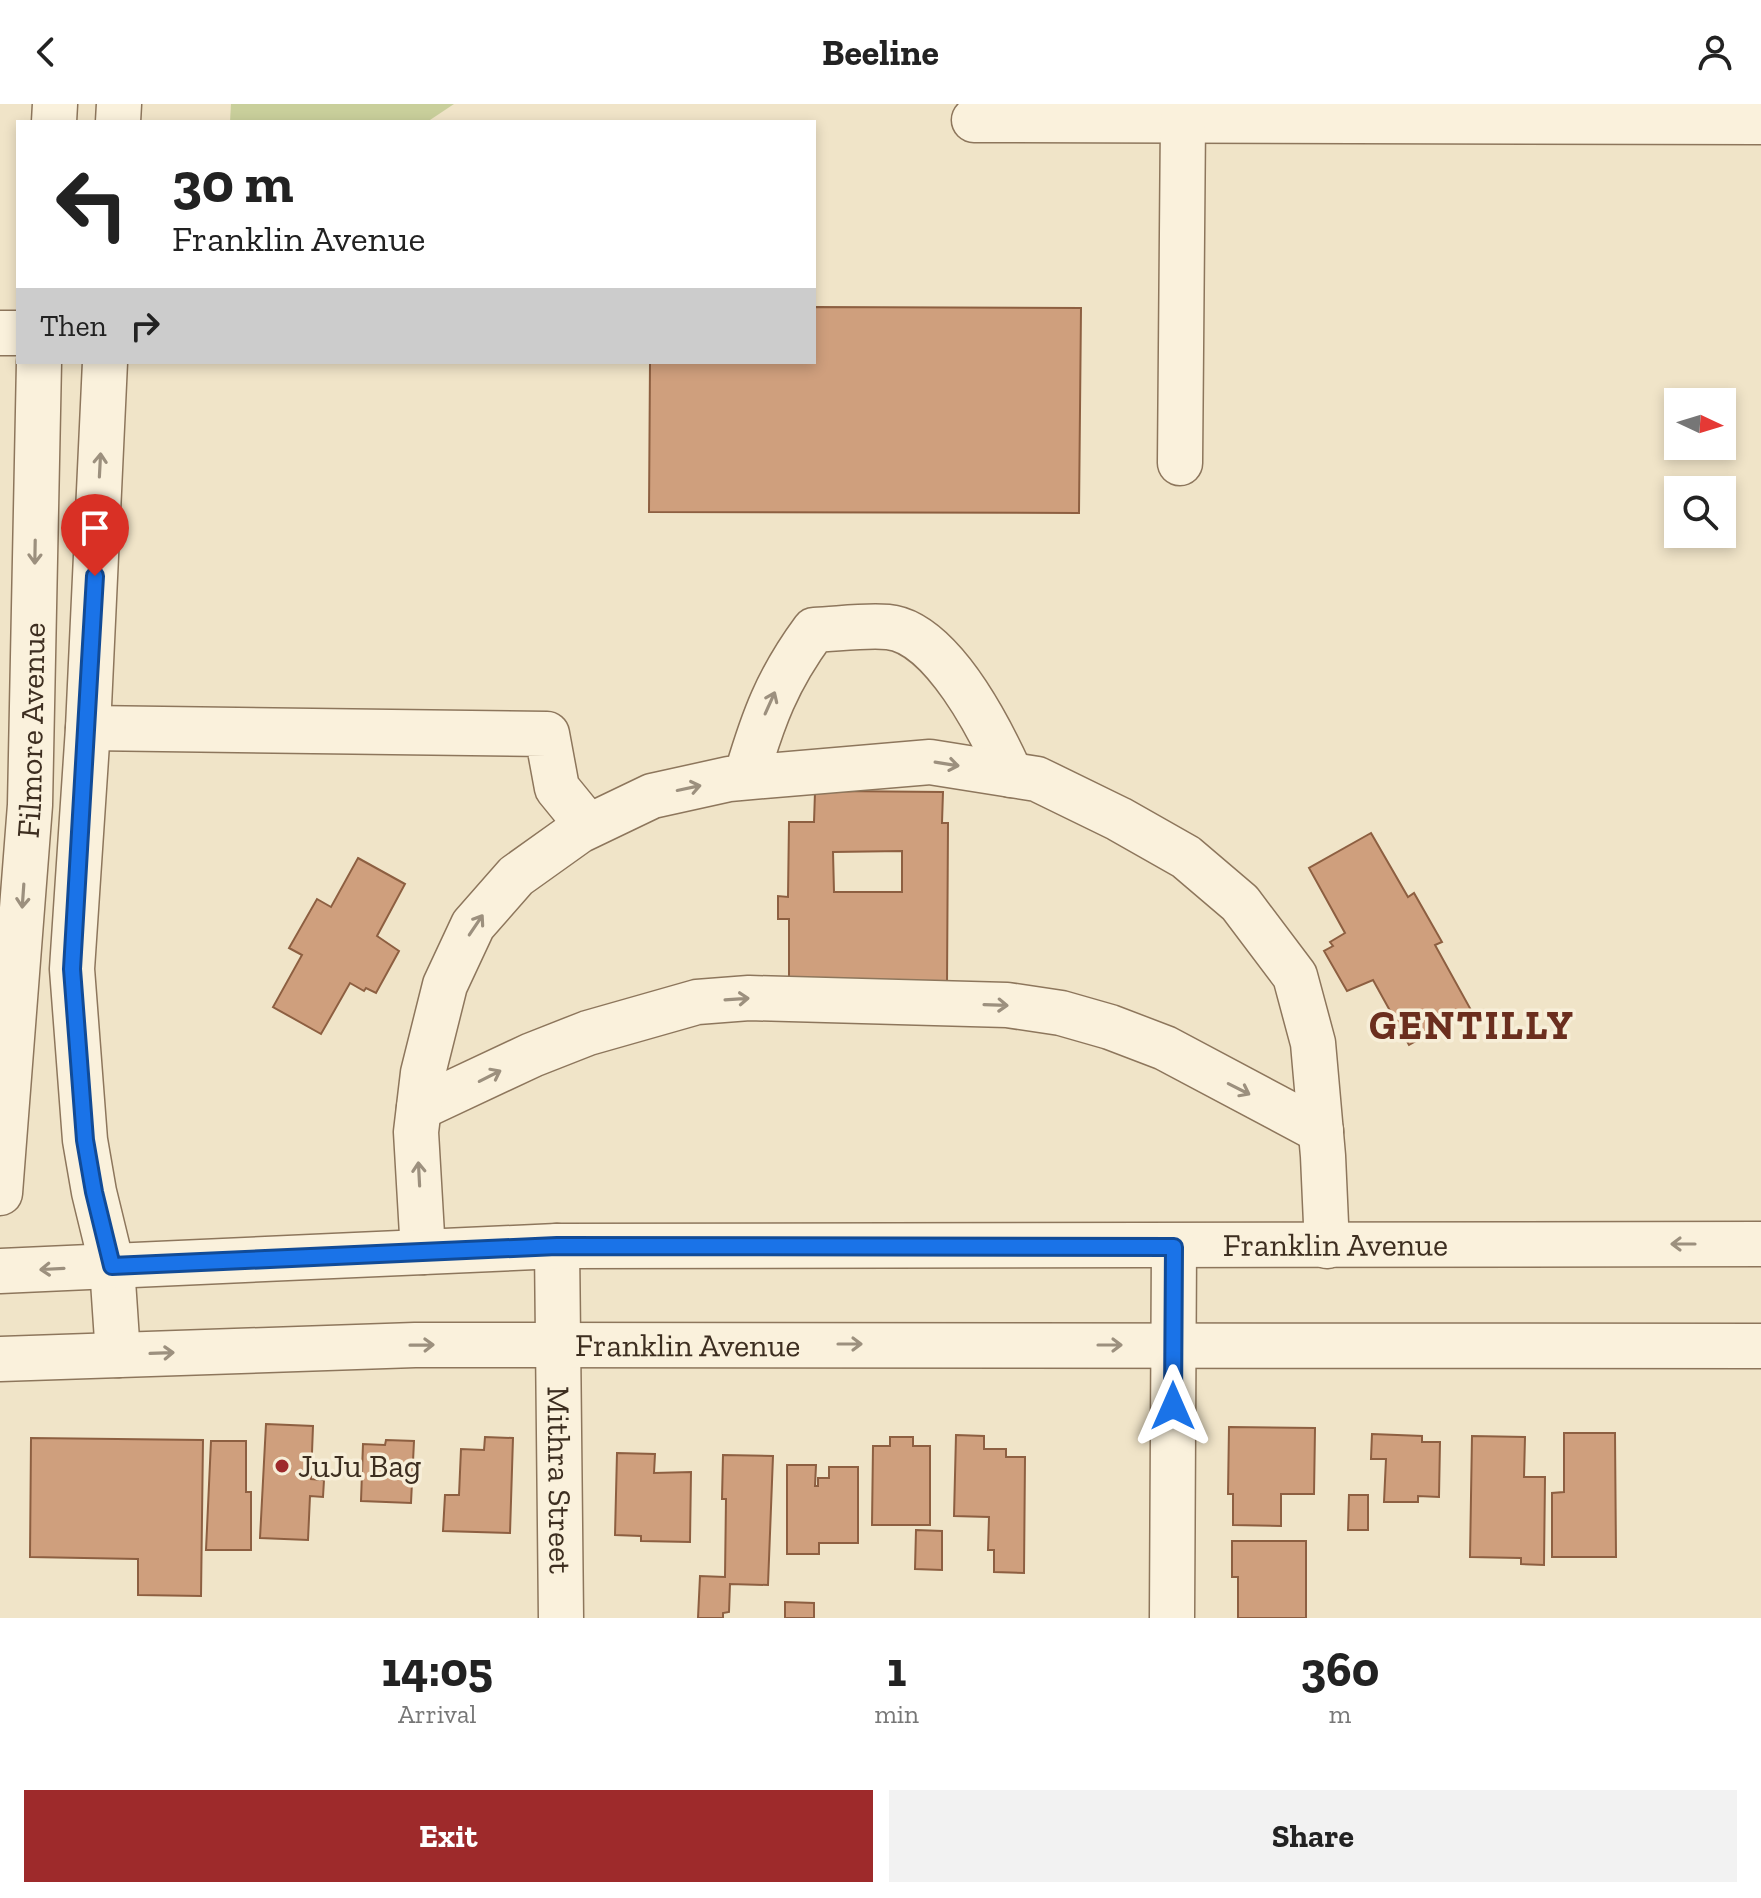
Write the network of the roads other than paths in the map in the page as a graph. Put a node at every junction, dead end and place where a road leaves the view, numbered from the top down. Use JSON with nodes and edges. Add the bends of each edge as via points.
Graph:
{"nodes":[{"id":1,"x":1174,"y":114,"type":"edge"},
{"id":2,"x":974,"y":120,"type":"dead end"},
{"id":3,"x":1761,"y":122,"type":"edge"},
{"id":4,"x":39,"y":364,"type":"edge"},
{"id":5,"x":105,"y":364,"type":"edge"},
{"id":6,"x":1180,"y":463,"type":"dead end"},
{"id":7,"x":88,"y":728,"type":"junction"},
{"id":8,"x":1011,"y":775,"type":"junction"},
{"id":9,"x":746,"y":777,"type":"junction"},
{"id":10,"x":15,"y":805,"type":"edge"},
{"id":11,"x":83,"y":810,"type":"junction"},
{"id":12,"x":588,"y":826,"type":"junction"},
{"id":13,"x":419,"y":1108,"type":"junction"},
{"id":14,"x":1321,"y":1131,"type":"junction"},
{"id":15,"x":0,"y":1193,"type":"edge"},
{"id":16,"x":1761,"y":1244,"type":"edge"},
{"id":17,"x":557,"y":1246,"type":"junction"},
{"id":18,"x":1327,"y":1246,"type":"junction"},
{"id":19,"x":1174,"y":1247,"type":"junction"},
{"id":20,"x":423,"y":1252,"type":"junction"},
{"id":21,"x":112,"y":1266,"type":"junction"},
{"id":22,"x":0,"y":1271,"type":"edge"},
{"id":23,"x":557,"y":1344,"type":"junction"},
{"id":24,"x":1174,"y":1346,"type":"junction"},
{"id":25,"x":1761,"y":1346,"type":"edge"},
{"id":26,"x":118,"y":1355,"type":"junction"},
{"id":27,"x":0,"y":1359,"type":"edge"},
{"id":28,"x":561,"y":1618,"type":"edge"},
{"id":29,"x":1172,"y":1618,"type":"edge"}],
"edges":[{"from":1,"to":2,"type":"street"},
{"from":1,"to":3,"type":"street"},
{"from":1,"to":6,"type":"street"},
{"from":4,"to":10,"type":"street","name":"Filmore Avenue","one_way":true},
{"from":7,"to":5,"type":"street","name":"Filmore Avenue","one_way":true},
{"from":7,"to":11,"type":"street","name":"Filmore Avenue"},
{"from":7,"to":12,"type":"street","via":[[547,734],[557,788]]},
{"from":9,"to":8,"type":"street","one_way":true,"via":[[930,762]]},
{"from":9,"to":8,"type":"street","one_way":true,"via":[[762,719],[814,630],[890,627],[936,654],[988,724]]},
{"from":8,"to":14,"type":"street","via":[[1037,779],[1119,819],[1186,857],[1240,903],[1295,976],[1313,1043]]},
{"from":12,"to":9,"type":"street","one_way":true,"via":[[652,796]]},
{"from":10,"to":11,"type":"street"},
{"from":10,"to":15,"type":"street","name":"Filmore Avenue","one_way":true},
{"from":11,"to":21,"type":"street","name":"Filmore Avenue","via":[[72,969],[85,1140]]},
{"from":13,"to":12,"type":"street","one_way":true,"via":[[445,985],[473,925],[516,876]]},
{"from":13,"to":14,"type":"street","one_way":true,"via":[[588,1033],[697,1002],[749,998],[1007,1005],[1061,1013],[1165,1048]]},
{"from":20,"to":13,"type":"street","one_way":true},
{"from":14,"to":18,"type":"street"},
{"from":16,"to":18,"type":"street","name":"Franklin Avenue","one_way":true},
{"from":17,"to":19,"type":"street","name":"Franklin Avenue"},
{"from":17,"to":20,"type":"street","name":"Franklin Avenue"},
{"from":17,"to":23,"type":"street","name":"Mithra Street"},
{"from":18,"to":19,"type":"street","name":"Franklin Avenue"},
{"from":19,"to":24,"type":"street"},
{"from":20,"to":21,"type":"street","name":"Franklin Avenue"},
{"from":21,"to":22,"type":"street","name":"Franklin Avenue","one_way":true},
{"from":21,"to":26,"type":"street","name":"Filmore Avenue"},
{"from":23,"to":24,"type":"street","name":"Franklin Avenue","one_way":true},
{"from":26,"to":23,"type":"street","name":"Franklin Avenue","one_way":true},
{"from":23,"to":28,"type":"street","name":"Mithra Street"},
{"from":24,"to":25,"type":"street","name":"Franklin Avenue"},
{"from":24,"to":29,"type":"street"},
{"from":26,"to":27,"type":"street","name":"Franklin Avenue"}]}
